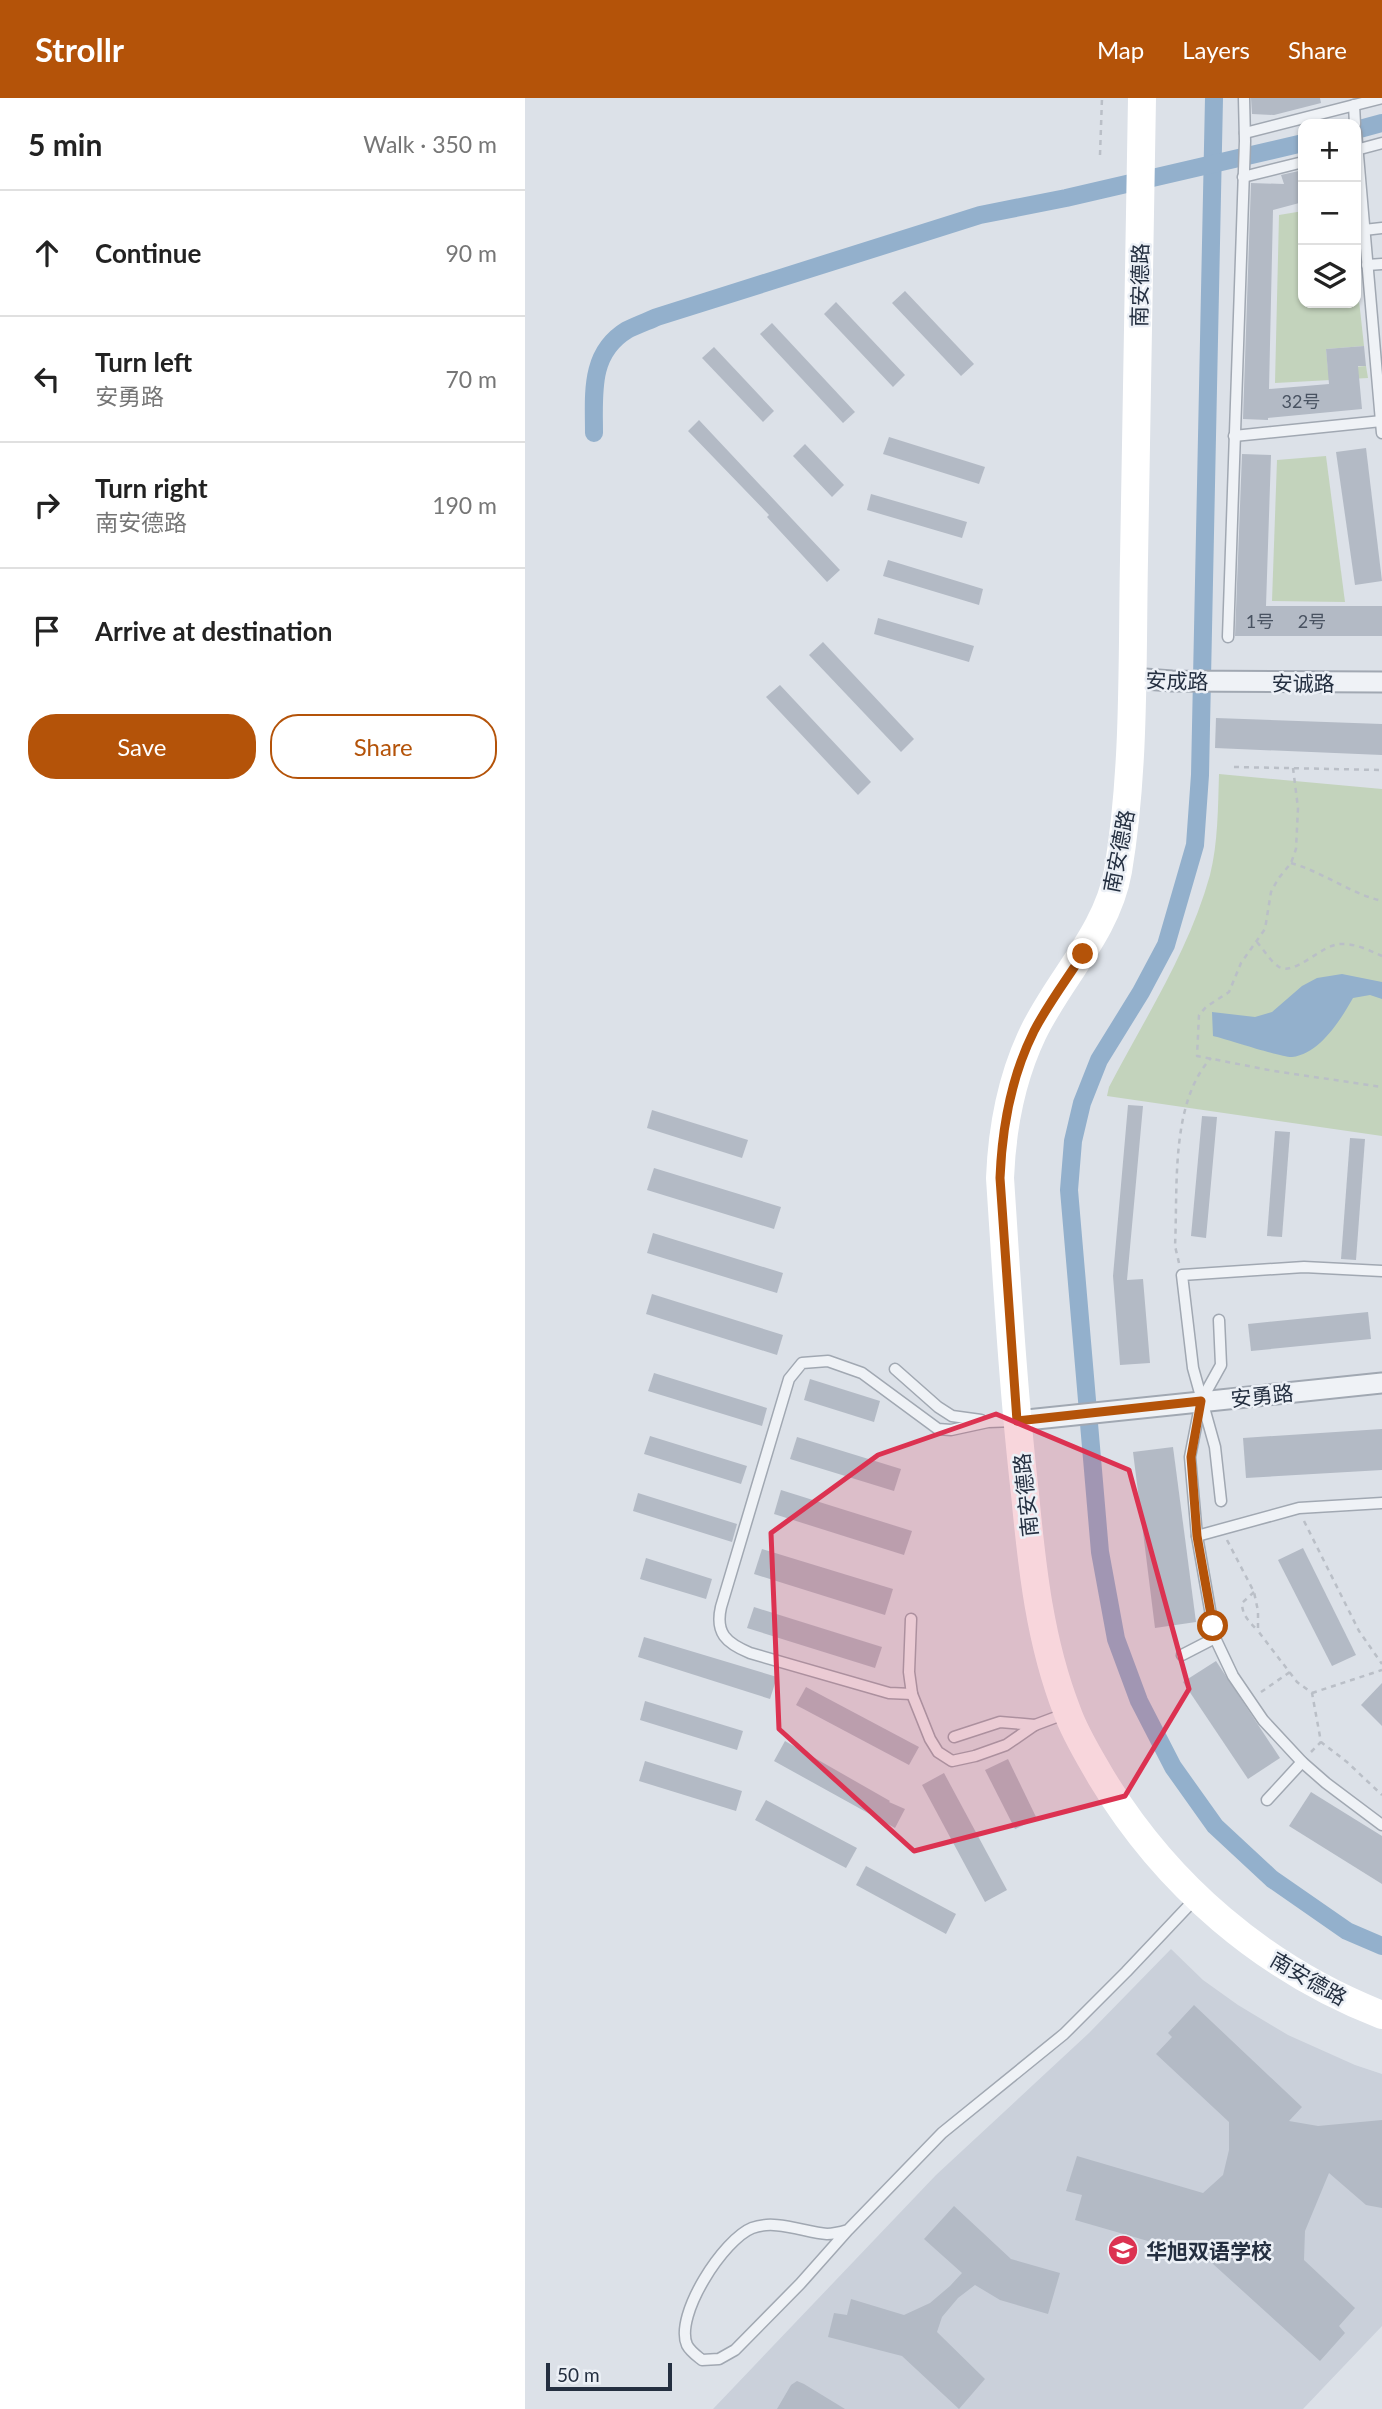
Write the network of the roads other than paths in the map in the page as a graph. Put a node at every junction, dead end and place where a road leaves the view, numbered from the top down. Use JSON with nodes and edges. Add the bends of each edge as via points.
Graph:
{"nodes":[{"id":1,"x":1142,"y":98,"type":"edge"},
{"id":2,"x":1244,"y":98,"type":"edge"},
{"id":3,"x":1382,"y":98,"type":"edge"},
{"id":4,"x":1354,"y":114,"type":"edge"},
{"id":5,"x":1245,"y":137,"type":"junction"},
{"id":6,"x":1382,"y":143,"type":"edge"},
{"id":7,"x":1361,"y":145,"type":"edge"},
{"id":8,"x":1298,"y":163,"type":"edge"},
{"id":9,"x":1244,"y":173,"type":"junction"},
{"id":10,"x":1359,"y":182,"type":"edge"},
{"id":11,"x":1382,"y":228,"type":"edge"},
{"id":12,"x":1364,"y":230,"type":"junction"},
{"id":13,"x":1382,"y":264,"type":"edge"},
{"id":14,"x":1367,"y":265,"type":"junction"},
{"id":15,"x":1381,"y":422,"type":"edge"},
{"id":16,"x":1382,"y":433,"type":"edge"},
{"id":17,"x":1234,"y":436,"type":"junction"},
{"id":18,"x":1228,"y":637,"type":"dead end"},
{"id":19,"x":1132,"y":678,"type":"junction"},
{"id":20,"x":1223,"y":682,"type":"joint"},
{"id":21,"x":1382,"y":682,"type":"edge"},
{"id":22,"x":1382,"y":1271,"type":"edge"},
{"id":23,"x":1219,"y":1320,"type":"dead end"},
{"id":24,"x":895,"y":1369,"type":"dead end"},
{"id":25,"x":1382,"y":1383,"type":"edge"},
{"id":26,"x":1201,"y":1401,"type":"junction"},
{"id":27,"x":1017,"y":1421,"type":"junction"},
{"id":28,"x":988,"y":1422,"type":"junction"},
{"id":29,"x":1221,"y":1501,"type":"dead end"},
{"id":30,"x":1382,"y":1503,"type":"edge"},
{"id":31,"x":1197,"y":1536,"type":"junction"},
{"id":32,"x":911,"y":1619,"type":"dead end"},
{"id":33,"x":1215,"y":1638,"type":"junction"},
{"id":34,"x":1182,"y":1655,"type":"dead end"},
{"id":35,"x":912,"y":1694,"type":"junction"},
{"id":36,"x":1067,"y":1713,"type":"junction"},
{"id":37,"x":1035,"y":1725,"type":"junction"},
{"id":38,"x":954,"y":1737,"type":"dead end"},
{"id":39,"x":1302,"y":1762,"type":"junction"},
{"id":40,"x":1267,"y":1800,"type":"dead end"},
{"id":41,"x":1382,"y":1825,"type":"edge"},
{"id":42,"x":1196,"y":1897,"type":"junction"},
{"id":43,"x":1382,"y":2015,"type":"edge"},
{"id":44,"x":848,"y":2230,"type":"junction"}],
"edges":[{"from":1,"to":19,"type":"street","name":"南安德路"},
{"from":2,"to":5,"type":"lane"},
{"from":3,"to":4,"type":"lane"},
{"from":4,"to":5,"type":"lane"},
{"from":5,"to":9,"type":"lane"},
{"from":6,"to":7,"type":"lane"},
{"from":8,"to":9,"type":"lane"},
{"from":9,"to":17,"type":"lane"},
{"from":10,"to":12,"type":"lane"},
{"from":11,"to":12,"type":"lane"},
{"from":12,"to":14,"type":"lane"},
{"from":13,"to":14,"type":"lane"},
{"from":14,"to":15,"type":"lane"},
{"from":15,"to":16,"type":"lane"},
{"from":15,"to":17,"type":"lane"},
{"from":17,"to":18,"type":"lane"},
{"from":19,"to":20,"type":"street","name":"安成路"},
{"from":19,"to":27,"type":"street","name":"南安德路","via":[[1128,800],[1116,882],[1103,918],[1034,1032],[1010,1099],[1002,1138],[1000,1178]]},
{"from":20,"to":21,"type":"street","name":"安诚路"},
{"from":22,"to":26,"type":"lane","via":[[1304,1267],[1182,1275]]},
{"from":23,"to":26,"type":"lane","via":[[1221,1365]]},
{"from":24,"to":28,"type":"lane","via":[[937,1408]]},
{"from":25,"to":26,"type":"street","name":"安勇路"},
{"from":26,"to":27,"type":"street","name":"安勇路"},
{"from":26,"to":29,"type":"lane","via":[[1215,1447]]},
{"from":26,"to":31,"type":"lane","via":[[1191,1457]]},
{"from":27,"to":28,"type":"lane"},
{"from":27,"to":36,"type":"street","name":"南安德路","via":[[1034,1579],[1045,1643]]},
{"from":28,"to":35,"type":"lane","via":[[937,1429],[862,1373],[828,1361],[802,1363],[789,1379],[720,1606],[722,1633],[734,1646],[889,1693]]},
{"from":30,"to":31,"type":"lane","via":[[1299,1508]]},
{"from":31,"to":33,"type":"lane"},
{"from":32,"to":35,"type":"lane"},
{"from":33,"to":34,"type":"lane"},
{"from":33,"to":39,"type":"lane","via":[[1233,1676],[1263,1720]]},
{"from":35,"to":37,"type":"lane","via":[[930,1739],[938,1752],[952,1761],[1006,1745]]},
{"from":36,"to":37,"type":"lane"},
{"from":36,"to":42,"type":"street","name":"南安德路","via":[[1119,1806],[1151,1850]]},
{"from":37,"to":38,"type":"lane","via":[[1000,1722]]},
{"from":39,"to":40,"type":"lane"},
{"from":39,"to":41,"type":"lane"},
{"from":42,"to":43,"type":"street","name":"南安德路","via":[[1246,1941],[1299,1975]]},
{"from":42,"to":44,"type":"lane","via":[[1064,2034],[942,2133]]},
{"from":44,"to":44,"type":"lane","via":[[830,2234],[772,2225],[751,2228],[731,2243],[688,2310],[687,2347],[702,2360],[719,2359],[735,2350]]}]}
